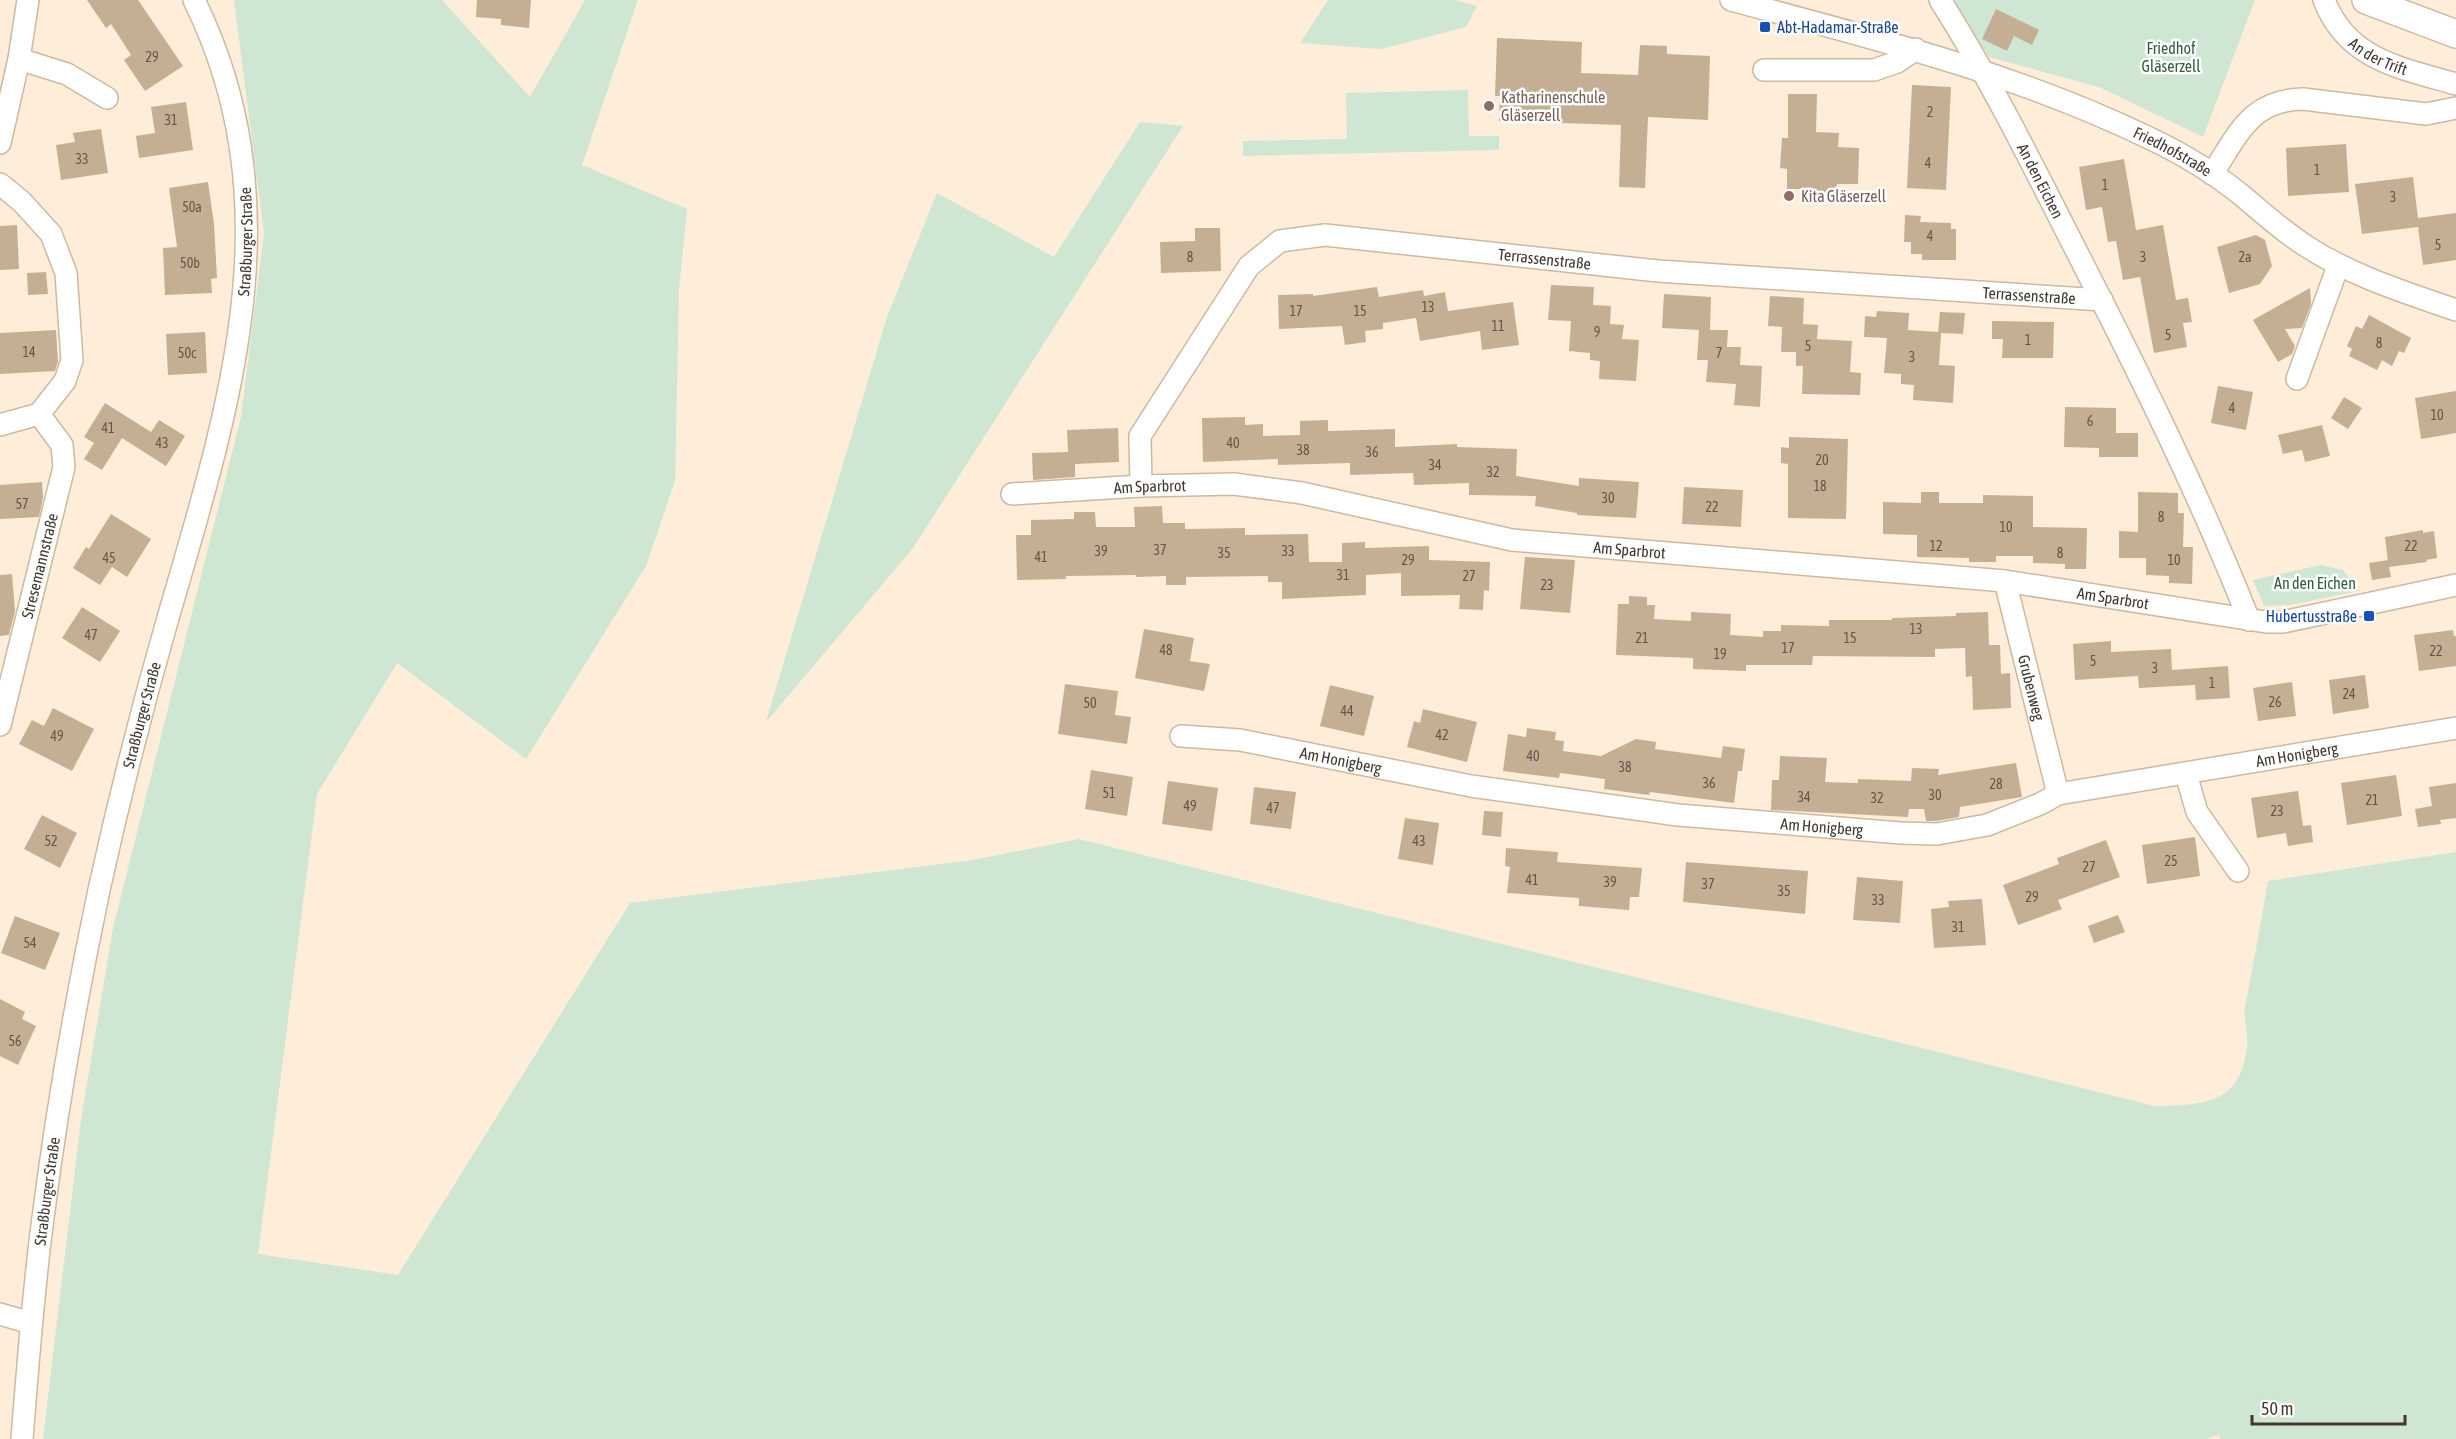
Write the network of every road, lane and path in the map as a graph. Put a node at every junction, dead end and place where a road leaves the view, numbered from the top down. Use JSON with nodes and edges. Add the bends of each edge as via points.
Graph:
{"nodes":[{"id":1,"x":28,"y":0,"type":"edge"},
{"id":2,"x":194,"y":0,"type":"edge"},
{"id":3,"x":1731,"y":0,"type":"edge"},
{"id":4,"x":1940,"y":0,"type":"edge"},
{"id":5,"x":2324,"y":0,"type":"edge"},
{"id":6,"x":2366,"y":0,"type":"edge"},
{"id":7,"x":2456,"y":34,"type":"edge"},
{"id":8,"x":1916,"y":49,"type":"junction"},
{"id":9,"x":18,"y":59,"type":"junction"},
{"id":10,"x":1980,"y":69,"type":"junction"},
{"id":11,"x":1764,"y":70,"type":"dead end"},
{"id":12,"x":2456,"y":84,"type":"edge"},
{"id":13,"x":107,"y":98,"type":"dead end"},
{"id":14,"x":2456,"y":108,"type":"edge"},
{"id":15,"x":0,"y":143,"type":"edge"},
{"id":16,"x":2212,"y":174,"type":"junction"},
{"id":17,"x":0,"y":184,"type":"edge"},
{"id":18,"x":2338,"y":266,"type":"junction"},
{"id":19,"x":2102,"y":300,"type":"junction"},
{"id":20,"x":2456,"y":309,"type":"edge"},
{"id":21,"x":2297,"y":379,"type":"dead end"},
{"id":22,"x":39,"y":414,"type":"junction"},
{"id":23,"x":0,"y":425,"type":"edge"},
{"id":24,"x":1141,"y":486,"type":"junction"},
{"id":25,"x":1012,"y":494,"type":"dead end"},
{"id":26,"x":2005,"y":581,"type":"junction"},
{"id":27,"x":2456,"y":585,"type":"edge"},
{"id":28,"x":2249,"y":620,"type":"junction"},
{"id":29,"x":0,"y":725,"type":"edge"},
{"id":30,"x":2456,"y":728,"type":"edge"},
{"id":31,"x":1181,"y":736,"type":"dead end"},
{"id":32,"x":2186,"y":774,"type":"junction"},
{"id":33,"x":2058,"y":794,"type":"junction"},
{"id":34,"x":2238,"y":871,"type":"dead end"},
{"id":35,"x":0,"y":1314,"type":"edge"},
{"id":36,"x":31,"y":1323,"type":"junction"},
{"id":37,"x":22,"y":1439,"type":"edge"}],
"edges":[{"from":1,"to":9,"type":"street"},
{"from":2,"to":36,"type":"street","name":"Straßburger Straße","via":[[229,94],[244,167],[247,278],[216,449],[147,694],[97,900],[58,1107]]},
{"from":3,"to":8,"type":"street"},
{"from":4,"to":10,"type":"street"},
{"from":5,"to":12,"type":"street","name":"An der Trift","via":[[2349,42],[2381,62]]},
{"from":6,"to":7,"type":"main road"},
{"from":8,"to":10,"type":"street"},
{"from":8,"to":11,"type":"street","via":[[1897,62],[1874,70]]},
{"from":9,"to":13,"type":"street","via":[[67,74]]},
{"from":9,"to":15,"type":"street"},
{"from":10,"to":16,"type":"street","name":"Friedhofstraße","via":[[2120,124]]},
{"from":10,"to":19,"type":"street","name":"An den Eichen"},
{"from":14,"to":16,"type":"street","name":"Friedhofstraße","via":[[2426,114],[2286,100],[2253,115]]},
{"from":16,"to":18,"type":"street","via":[[2273,223]]},
{"from":17,"to":22,"type":"street","via":[[51,234],[66,273],[72,360],[65,381]]},
{"from":18,"to":20,"type":"street"},
{"from":18,"to":21,"type":"street"},
{"from":19,"to":24,"type":"street","name":"Terrassenstraße","via":[[1658,270],[1325,235],[1280,241],[1249,266],[1140,436]]},
{"from":19,"to":28,"type":"street","name":"An den Eichen"},
{"from":22,"to":23,"type":"street"},
{"from":22,"to":29,"type":"street","name":"Stresemannstraße","via":[[62,446],[64,467]]},
{"from":24,"to":25,"type":"street","name":"Am Sparbrot"},
{"from":24,"to":26,"type":"street","name":"Am Sparbrot","via":[[1234,483],[1302,493],[1512,540]]},
{"from":26,"to":28,"type":"street","name":"Am Sparbrot"},
{"from":26,"to":33,"type":"street","name":"Grubenweg"},
{"from":27,"to":28,"type":"street","via":[[2283,622]]},
{"from":30,"to":32,"type":"street","name":"Am Honigberg"},
{"from":31,"to":33,"type":"street","name":"Am Honigberg","via":[[1240,741],[1472,786],[1678,815],[1901,833],[1937,834],[1987,825]]},
{"from":32,"to":33,"type":"street","name":"Am Honigberg"},
{"from":32,"to":34,"type":"street","via":[[2197,812]]},
{"from":35,"to":36,"type":"street"},
{"from":36,"to":37,"type":"street","name":"Straßburger Straße"}]}
